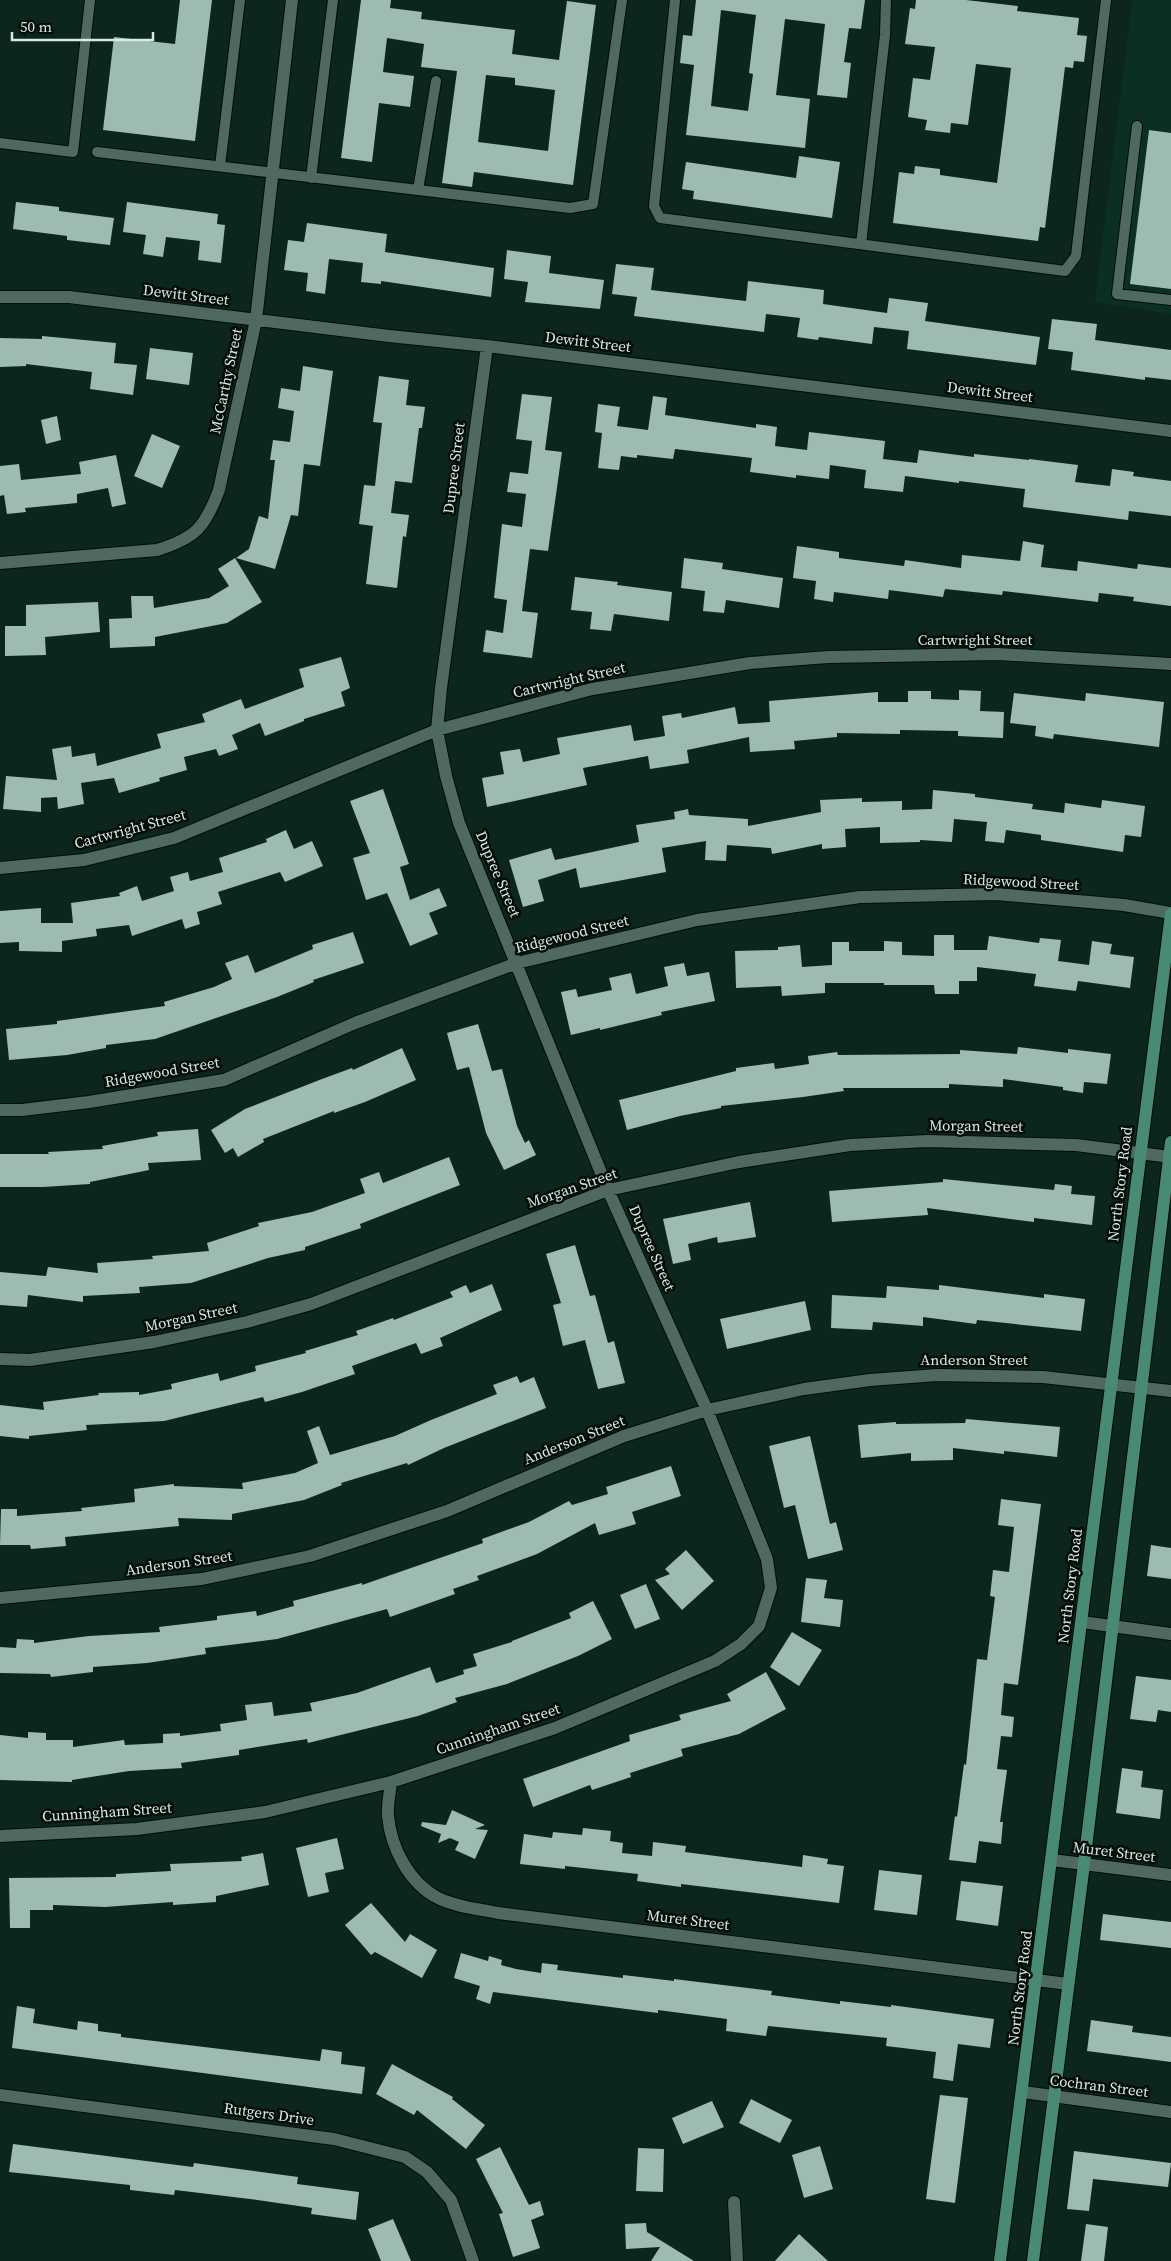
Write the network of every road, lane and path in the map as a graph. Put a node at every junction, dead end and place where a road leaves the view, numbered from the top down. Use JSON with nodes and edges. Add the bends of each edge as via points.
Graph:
{"nodes":[{"id":1,"x":87,"y":0,"type":"edge"},
{"id":2,"x":240,"y":0,"type":"edge"},
{"id":3,"x":292,"y":0,"type":"edge"},
{"id":4,"x":333,"y":0,"type":"edge"},
{"id":5,"x":622,"y":0,"type":"edge"},
{"id":6,"x":675,"y":0,"type":"edge"},
{"id":7,"x":886,"y":0,"type":"edge"},
{"id":8,"x":1106,"y":0,"type":"edge"},
{"id":9,"x":436,"y":81,"type":"dead end"},
{"id":10,"x":1137,"y":126,"type":"dead end"},
{"id":11,"x":0,"y":143,"type":"edge"},
{"id":12,"x":96,"y":152,"type":"dead end"},
{"id":13,"x":220,"y":166,"type":"junction"},
{"id":14,"x":272,"y":173,"type":"junction"},
{"id":15,"x":311,"y":178,"type":"junction"},
{"id":16,"x":418,"y":190,"type":"junction"},
{"id":17,"x":861,"y":244,"type":"junction"},
{"id":18,"x":0,"y":297,"type":"edge"},
{"id":19,"x":1171,"y":300,"type":"edge"},
{"id":20,"x":256,"y":320,"type":"junction"},
{"id":21,"x":487,"y":346,"type":"junction"},
{"id":22,"x":1171,"y":431,"type":"edge"},
{"id":23,"x":0,"y":563,"type":"edge"},
{"id":24,"x":1171,"y":664,"type":"edge"},
{"id":25,"x":437,"y":730,"type":"junction"},
{"id":26,"x":0,"y":868,"type":"edge"},
{"id":27,"x":1171,"y":914,"type":"edge"},
{"id":28,"x":517,"y":963,"type":"junction"},
{"id":29,"x":0,"y":1110,"type":"edge"},
{"id":30,"x":1171,"y":1142,"type":"edge"},
{"id":31,"x":1140,"y":1153,"type":"junction"},
{"id":32,"x":1170,"y":1157,"type":"edge"},
{"id":33,"x":608,"y":1190,"type":"junction"},
{"id":34,"x":0,"y":1360,"type":"edge"},
{"id":35,"x":1112,"y":1384,"type":"junction"},
{"id":36,"x":1142,"y":1387,"type":"junction"},
{"id":37,"x":1171,"y":1391,"type":"edge"},
{"id":38,"x":707,"y":1410,"type":"junction"},
{"id":39,"x":0,"y":1598,"type":"edge"},
{"id":40,"x":1082,"y":1622,"type":"junction"},
{"id":41,"x":1111,"y":1626,"type":"junction"},
{"id":42,"x":1171,"y":1634,"type":"edge"},
{"id":43,"x":391,"y":1782,"type":"junction"},
{"id":44,"x":0,"y":1836,"type":"edge"},
{"id":45,"x":1052,"y":1860,"type":"junction"},
{"id":46,"x":1084,"y":1864,"type":"junction"},
{"id":47,"x":1171,"y":1875,"type":"edge"},
{"id":48,"x":1037,"y":1981,"type":"junction"},
{"id":49,"x":1068,"y":1984,"type":"junction"},
{"id":50,"x":1023,"y":2092,"type":"junction"},
{"id":51,"x":0,"y":2095,"type":"edge"},
{"id":52,"x":1054,"y":2098,"type":"junction"},
{"id":53,"x":1171,"y":2112,"type":"edge"},
{"id":54,"x":734,"y":2202,"type":"dead end"},
{"id":55,"x":473,"y":2261,"type":"edge"},
{"id":56,"x":737,"y":2261,"type":"edge"},
{"id":57,"x":1000,"y":2261,"type":"edge"},
{"id":58,"x":1033,"y":2261,"type":"edge"}],
"edges":[{"from":1,"to":11,"type":"lane","via":[[73,152]]},
{"from":2,"to":13,"type":"lane"},
{"from":3,"to":14,"type":"street","name":"McCarthy Street"},
{"from":4,"to":15,"type":"lane"},
{"from":5,"to":16,"type":"lane","via":[[593,204],[570,208]]},
{"from":6,"to":17,"type":"lane","via":[[654,206],[660,218]]},
{"from":7,"to":17,"type":"lane","via":[[886,35]]},
{"from":8,"to":17,"type":"lane","via":[[1076,256],[1065,271]]},
{"from":9,"to":16,"type":"lane"},
{"from":10,"to":19,"type":"lane","via":[[1117,294]]},
{"from":12,"to":13,"type":"lane"},
{"from":13,"to":14,"type":"lane"},
{"from":14,"to":15,"type":"lane"},
{"from":14,"to":20,"type":"street","name":"McCarthy Street"},
{"from":15,"to":16,"type":"lane"},
{"from":18,"to":20,"type":"street","name":"Dewitt Street","via":[[69,297]]},
{"from":20,"to":21,"type":"street","name":"Dewitt Street"},
{"from":20,"to":23,"type":"street","name":"McCarthy Street","via":[[220,490],[212,509],[192,536],[157,550]]},
{"from":21,"to":22,"type":"street","name":"Dewitt Street"},
{"from":21,"to":25,"type":"street","name":"Dupree Street"},
{"from":24,"to":25,"type":"street","name":"Cartwright Street","via":[[998,654],[828,657],[760,663],[592,689]]},
{"from":25,"to":26,"type":"street","name":"Cartwright Street","via":[[174,838],[84,860]]},
{"from":25,"to":28,"type":"street","name":"Dupree Street","via":[[459,823]]},
{"from":27,"to":28,"type":"street","name":"Ridgewood Street","via":[[1124,905],[996,894],[860,897],[697,920]]},
{"from":27,"to":31,"type":"main road","name":"North Story Road"},
{"from":28,"to":29,"type":"street","name":"Ridgewood Street","via":[[355,1023],[224,1080],[89,1102]]},
{"from":28,"to":33,"type":"street","name":"Dupree Street"},
{"from":30,"to":32,"type":"main road"},
{"from":31,"to":32,"type":"street","name":"Morgan Street"},
{"from":31,"to":33,"type":"street","name":"Morgan Street","via":[[1076,1145],[946,1142],[850,1146],[739,1162]]},
{"from":31,"to":35,"type":"main road","name":"North Story Road"},
{"from":32,"to":36,"type":"main road"},
{"from":33,"to":34,"type":"street","name":"Morgan Street","via":[[311,1304],[247,1322],[154,1342],[30,1360]]},
{"from":33,"to":38,"type":"street","name":"Dupree Street"},
{"from":35,"to":36,"type":"street","name":"Anderson Street"},
{"from":35,"to":38,"type":"street","name":"Anderson Street","via":[[1043,1377],[937,1375],[804,1389]]},
{"from":35,"to":40,"type":"main road","name":"North Story Road"},
{"from":36,"to":37,"type":"street","name":"Anderson Street"},
{"from":36,"to":41,"type":"main road"},
{"from":38,"to":39,"type":"street","name":"Anderson Street","via":[[624,1436],[447,1511],[310,1556],[202,1579]]},
{"from":38,"to":43,"type":"street","name":"Cunningham Street","via":[[767,1559],[771,1588],[759,1626],[741,1644],[715,1661],[555,1728]]},
{"from":40,"to":41,"type":"street"},
{"from":40,"to":45,"type":"main road","name":"North Story Road"},
{"from":41,"to":42,"type":"street"},
{"from":41,"to":46,"type":"main road"},
{"from":43,"to":44,"type":"street","name":"Cunningham Street","via":[[255,1813],[137,1829]]},
{"from":43,"to":48,"type":"street","name":"Muret Street","via":[[388,1815],[396,1847],[403,1863],[421,1886],[439,1899],[498,1913]]},
{"from":45,"to":46,"type":"street","name":"Muret Street"},
{"from":45,"to":48,"type":"main road","name":"North Story Road"},
{"from":46,"to":47,"type":"street","name":"Muret Street"},
{"from":46,"to":49,"type":"main road"},
{"from":48,"to":49,"type":"street","name":"Muret Street"},
{"from":48,"to":50,"type":"main road","name":"North Story Road"},
{"from":49,"to":52,"type":"main road"},
{"from":50,"to":52,"type":"street","name":"Cochran Street"},
{"from":50,"to":57,"type":"main road","name":"North Story Road"},
{"from":51,"to":55,"type":"street","name":"Rutgers Drive","via":[[334,2139],[406,2157],[427,2172],[451,2200]]},
{"from":52,"to":53,"type":"street","name":"Cochran Street"},
{"from":52,"to":58,"type":"main road"},
{"from":54,"to":56,"type":"street"}]}
